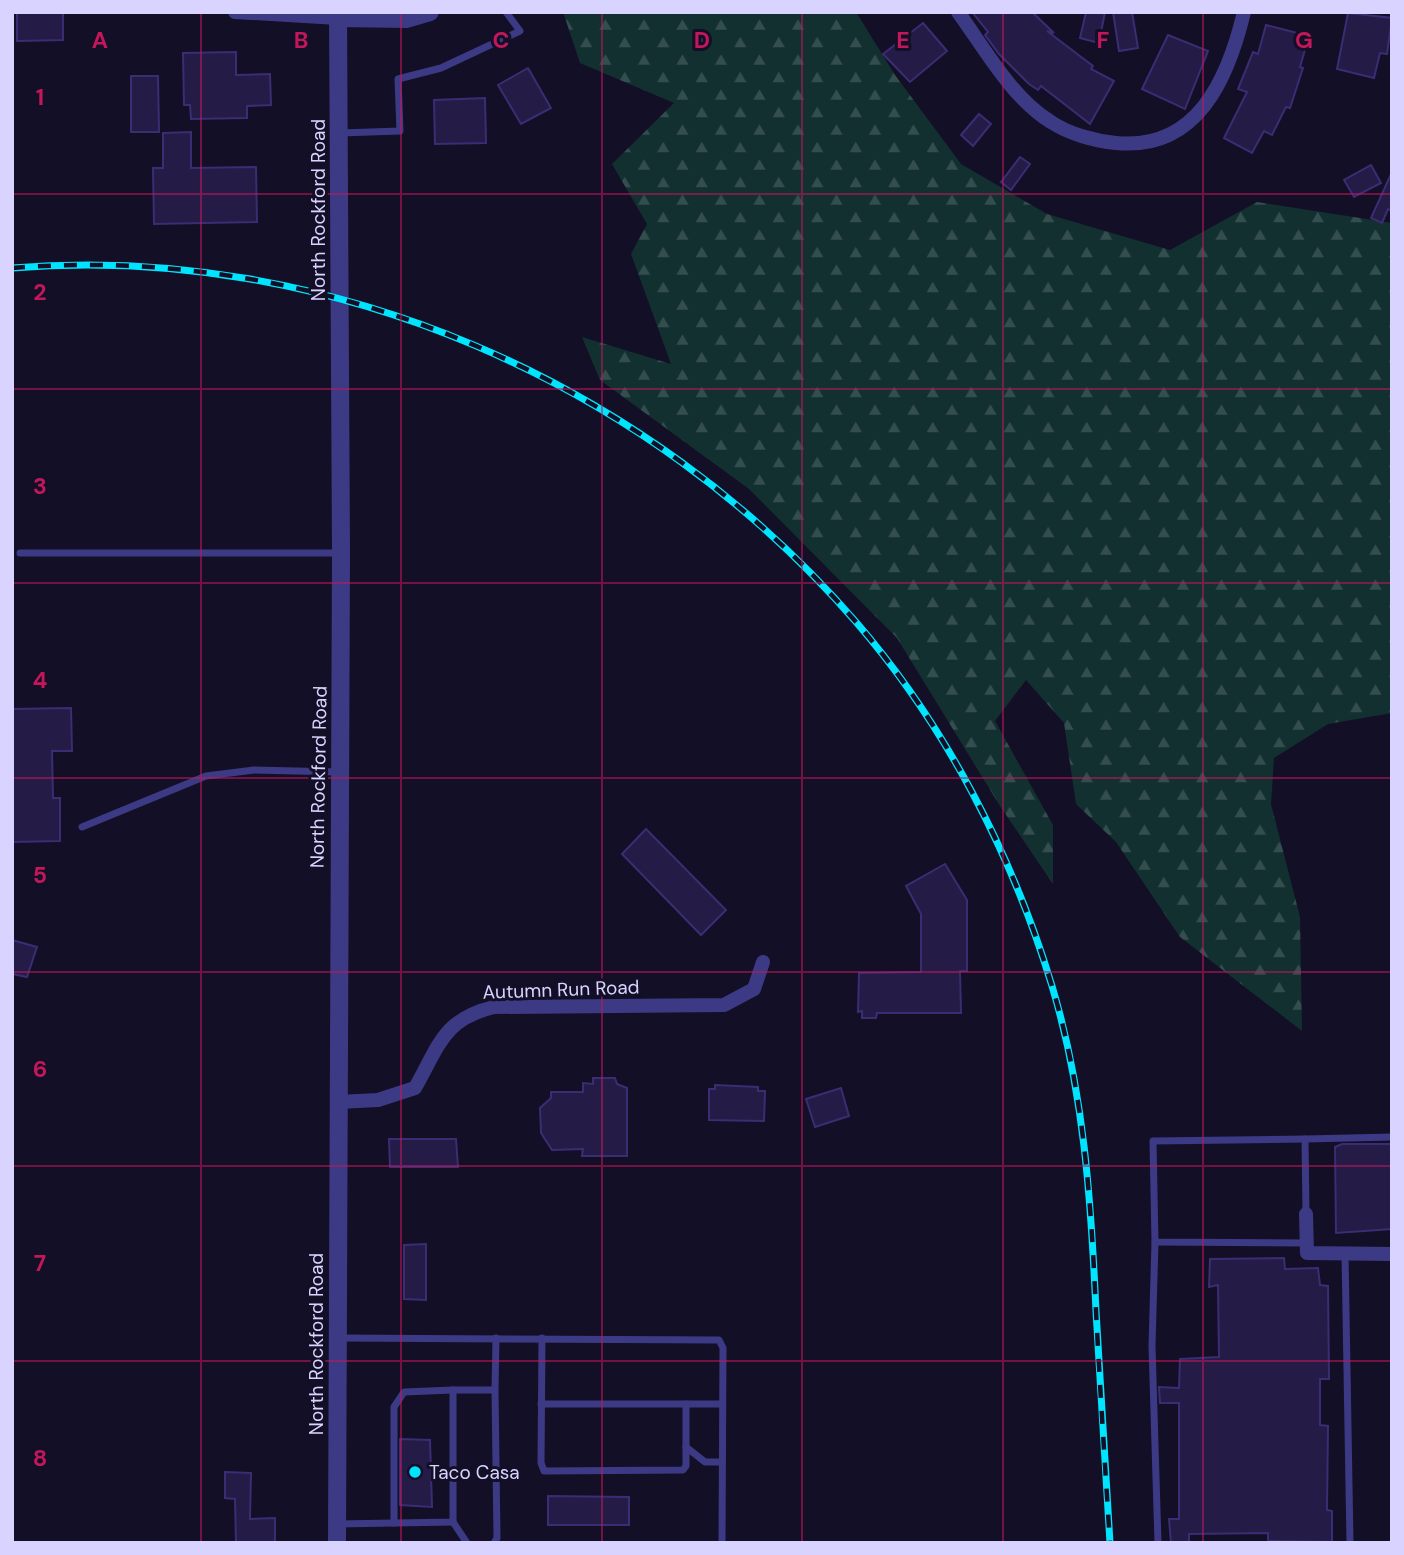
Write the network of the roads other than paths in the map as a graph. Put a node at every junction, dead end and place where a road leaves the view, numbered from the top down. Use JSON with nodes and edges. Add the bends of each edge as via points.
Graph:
{"nodes":[{"id":1,"x":235,"y":12,"type":"edge"},
{"id":2,"x":430,"y":12,"type":"edge"},
{"id":3,"x":506,"y":12,"type":"edge"},
{"id":4,"x":958,"y":12,"type":"edge"},
{"id":5,"x":1244,"y":12,"type":"edge"},
{"id":6,"x":338,"y":15,"type":"edge"},
{"id":7,"x":340,"y":133,"type":"junction"},
{"id":8,"x":20,"y":553,"type":"dead end"},
{"id":9,"x":341,"y":553,"type":"junction"},
{"id":10,"x":340,"y":772,"type":"junction"},
{"id":11,"x":82,"y":827,"type":"dead end"},
{"id":12,"x":763,"y":962,"type":"dead end"},
{"id":13,"x":338,"y":1102,"type":"junction"},
{"id":14,"x":1392,"y":1137,"type":"edge"},
{"id":15,"x":1305,"y":1139,"type":"junction"},
{"id":16,"x":1306,"y":1214,"type":"joint"},
{"id":17,"x":1155,"y":1242,"type":"junction"},
{"id":18,"x":1307,"y":1243,"type":"junction"},
{"id":19,"x":1345,"y":1254,"type":"junction"},
{"id":20,"x":1392,"y":1254,"type":"edge"},
{"id":21,"x":337,"y":1338,"type":"junction"},
{"id":22,"x":496,"y":1338,"type":"junction"},
{"id":23,"x":542,"y":1338,"type":"junction"},
{"id":24,"x":453,"y":1390,"type":"junction"},
{"id":25,"x":495,"y":1390,"type":"junction"},
{"id":26,"x":541,"y":1404,"type":"junction"},
{"id":27,"x":686,"y":1404,"type":"junction"},
{"id":28,"x":722,"y":1404,"type":"junction"},
{"id":29,"x":686,"y":1447,"type":"junction"},
{"id":30,"x":722,"y":1462,"type":"junction"},
{"id":31,"x":453,"y":1522,"type":"junction"},
{"id":32,"x":394,"y":1523,"type":"junction"},
{"id":33,"x":337,"y":1524,"type":"junction"},
{"id":34,"x":337,"y":1543,"type":"edge"},
{"id":35,"x":467,"y":1543,"type":"edge"},
{"id":36,"x":494,"y":1543,"type":"edge"},
{"id":37,"x":722,"y":1543,"type":"edge"},
{"id":38,"x":1158,"y":1543,"type":"edge"},
{"id":39,"x":1350,"y":1543,"type":"edge"}],
"edges":[{"from":1,"to":6,"type":"street"},
{"from":2,"to":6,"type":"street","via":[[406,19]]},
{"from":3,"to":7,"type":"lane","via":[[520,31],[441,68],[398,79],[400,131]]},
{"from":4,"to":5,"type":"street","via":[[1011,84],[1052,123],[1101,141],[1128,144],[1170,136],[1184,129],[1203,108],[1237,41]]},
{"from":6,"to":7,"type":"street","name":"North Rockford Road"},
{"from":7,"to":9,"type":"street","name":"North Rockford Road"},
{"from":8,"to":9,"type":"lane"},
{"from":9,"to":10,"type":"street","name":"North Rockford Road"},
{"from":10,"to":11,"type":"lane","via":[[254,770],[206,776]]},
{"from":10,"to":13,"type":"street","name":"North Rockford Road"},
{"from":12,"to":13,"type":"street","name":"Autumn Run Road","via":[[754,989],[724,1005],[494,1007],[471,1013],[450,1025],[415,1088],[378,1100]]},
{"from":13,"to":21,"type":"street","name":"North Rockford Road"},
{"from":14,"to":15,"type":"lane"},
{"from":15,"to":16,"type":"lane"},
{"from":15,"to":17,"type":"lane","via":[[1153,1141]]},
{"from":16,"to":18,"type":"street"},
{"from":17,"to":18,"type":"lane"},
{"from":17,"to":38,"type":"lane","via":[[1152,1346]]},
{"from":18,"to":19,"type":"street","via":[[1307,1253]]},
{"from":19,"to":20,"type":"street"},
{"from":19,"to":39,"type":"lane"},
{"from":21,"to":22,"type":"lane"},
{"from":21,"to":33,"type":"street","name":"North Rockford Road"},
{"from":22,"to":23,"type":"lane"},
{"from":22,"to":25,"type":"lane"},
{"from":23,"to":26,"type":"lane"},
{"from":23,"to":28,"type":"lane","via":[[719,1340],[723,1348]]},
{"from":24,"to":25,"type":"lane"},
{"from":24,"to":31,"type":"lane"},
{"from":24,"to":32,"type":"lane","via":[[404,1392],[394,1407]]},
{"from":25,"to":36,"type":"lane"},
{"from":26,"to":27,"type":"lane"},
{"from":26,"to":29,"type":"lane","via":[[544,1471],[678,1471],[686,1466]]},
{"from":27,"to":28,"type":"lane"},
{"from":27,"to":29,"type":"lane"},
{"from":28,"to":30,"type":"lane"},
{"from":29,"to":30,"type":"lane","via":[[705,1462]]},
{"from":30,"to":37,"type":"lane"},
{"from":31,"to":32,"type":"lane"},
{"from":31,"to":35,"type":"lane"},
{"from":32,"to":33,"type":"lane"},
{"from":33,"to":34,"type":"street","name":"North Rockford Road"}]}
